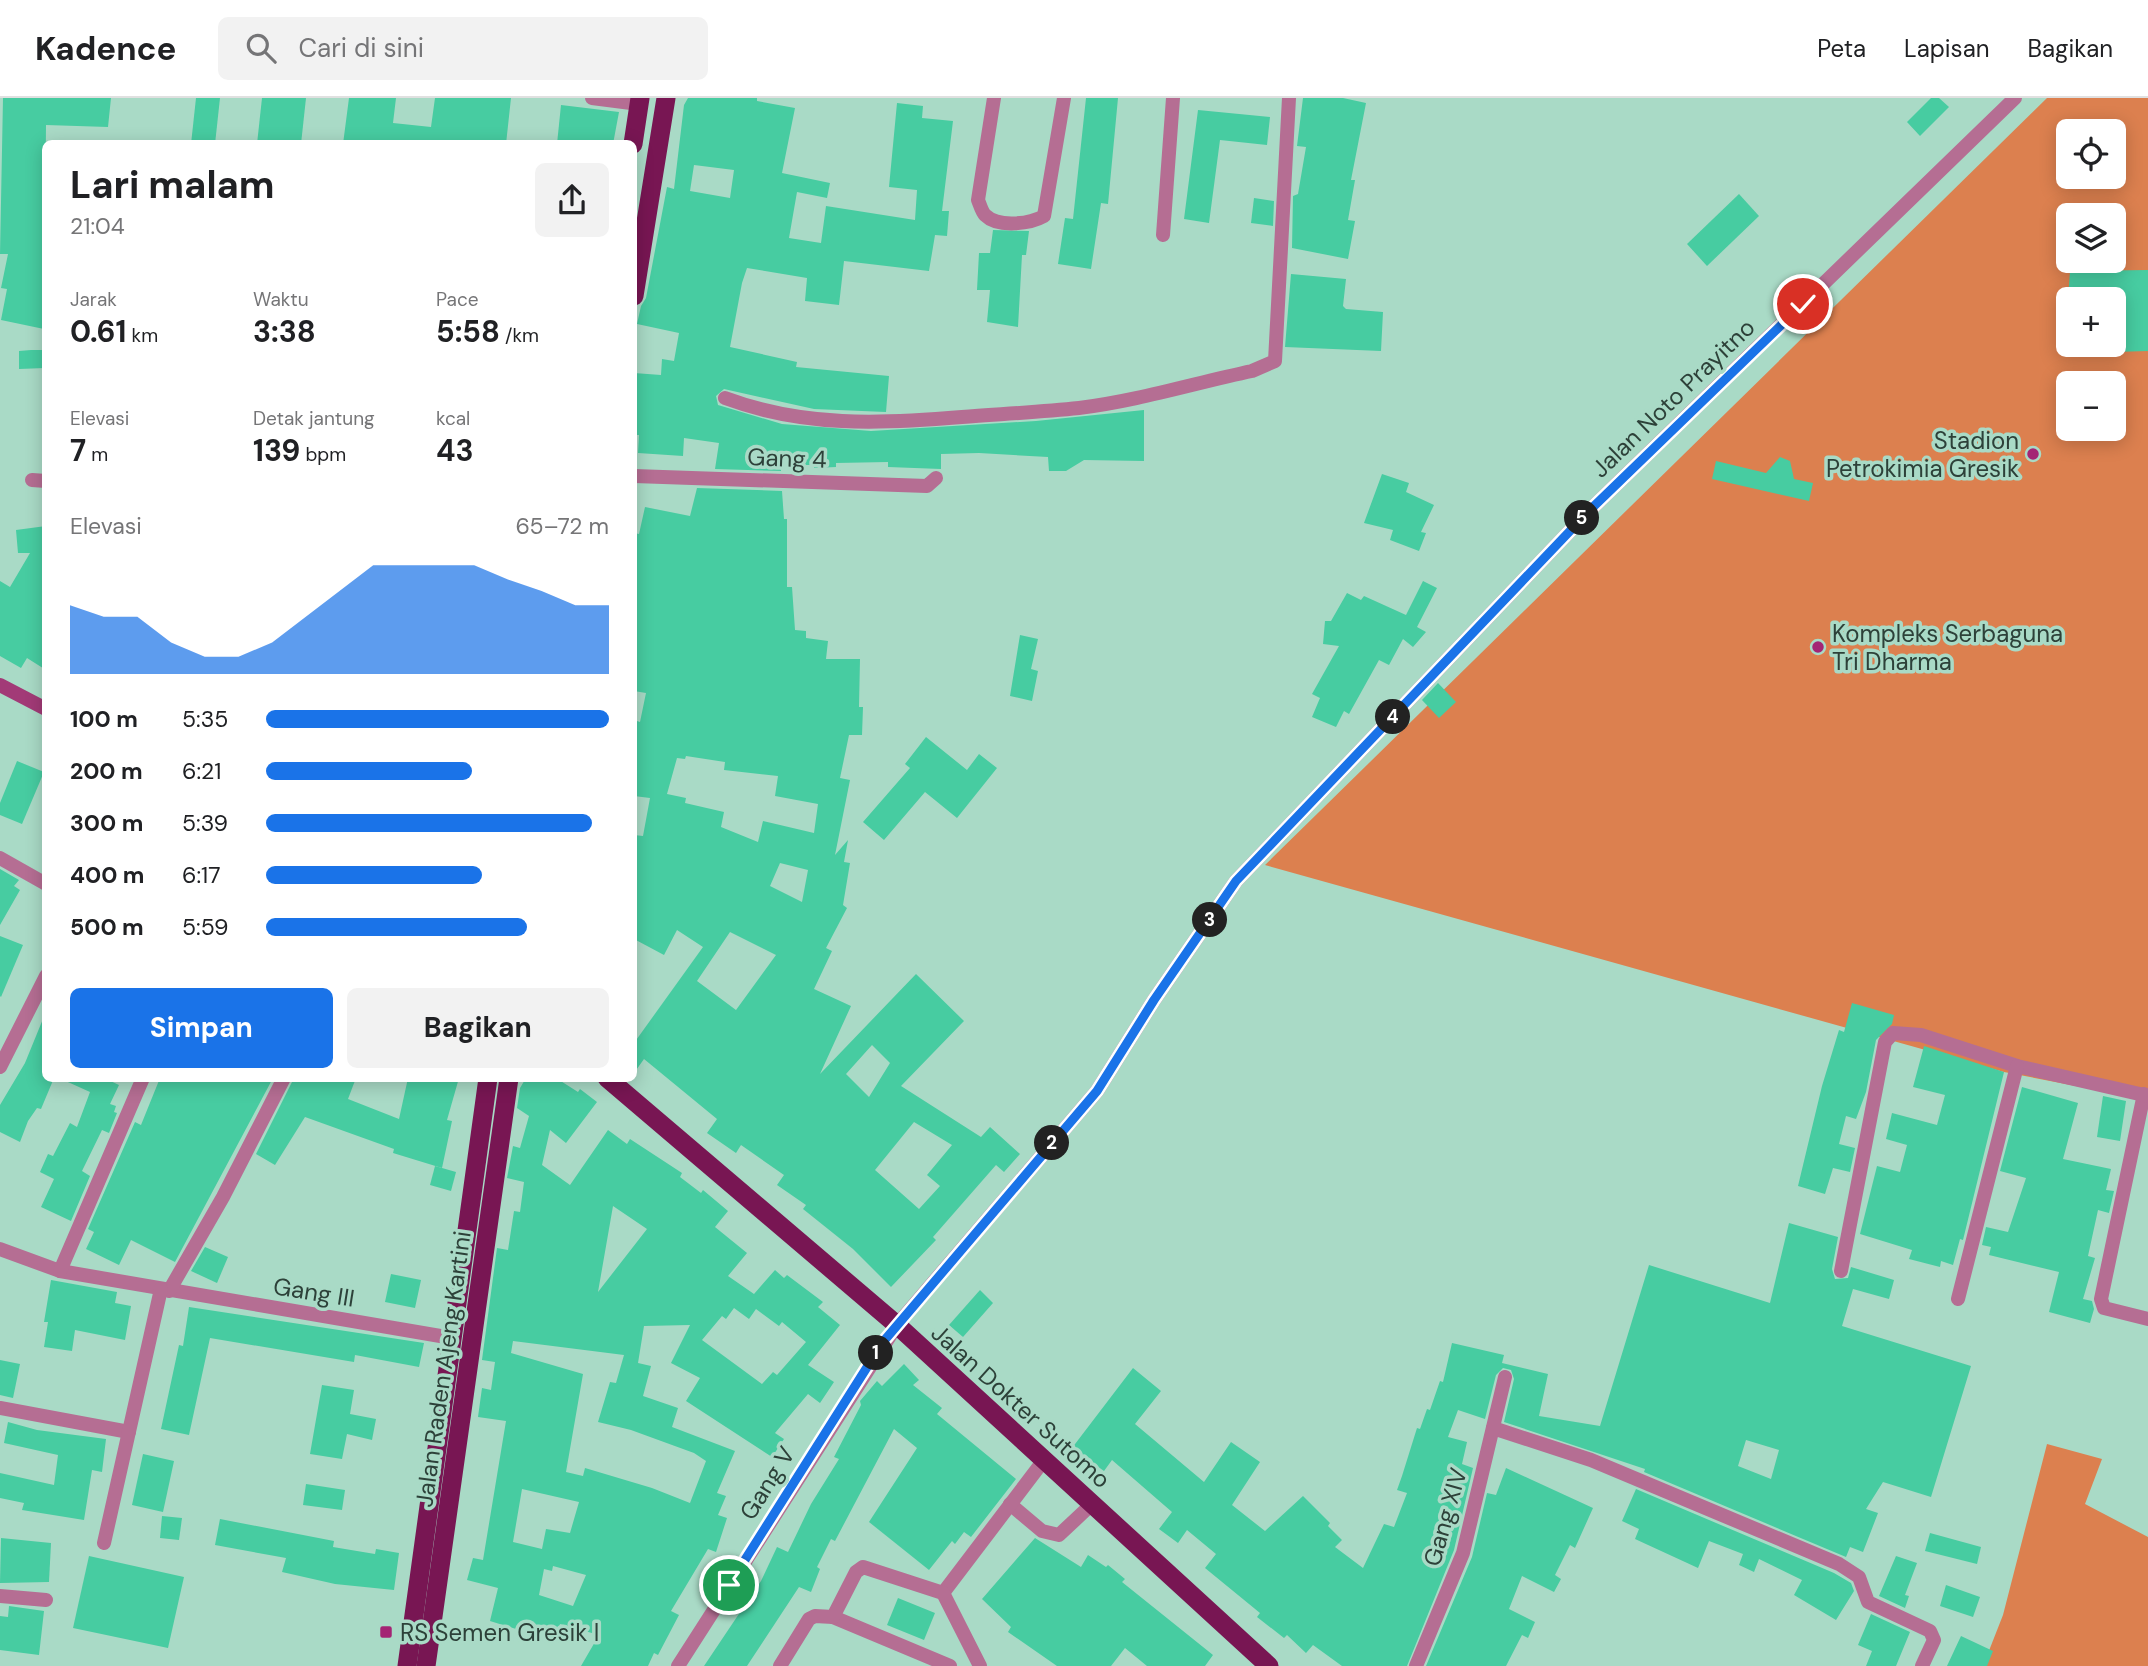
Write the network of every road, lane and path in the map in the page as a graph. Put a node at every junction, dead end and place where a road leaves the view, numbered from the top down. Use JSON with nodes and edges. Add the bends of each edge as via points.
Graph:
{"nodes":[{"id":1,"x":592,"y":98,"type":"edge"},
{"id":2,"x":666,"y":98,"type":"edge"},
{"id":3,"x":994,"y":98,"type":"edge"},
{"id":4,"x":1064,"y":98,"type":"edge"},
{"id":5,"x":1173,"y":98,"type":"edge"},
{"id":6,"x":1289,"y":98,"type":"edge"},
{"id":7,"x":2015,"y":98,"type":"edge"},
{"id":8,"x":640,"y":101,"type":"edge"},
{"id":9,"x":634,"y":140,"type":"edge"},
{"id":10,"x":1163,"y":235,"type":"dead end"},
{"id":11,"x":637,"y":277,"type":"edge"},
{"id":12,"x":725,"y":398,"type":"dead end"},
{"id":13,"x":637,"y":476,"type":"edge"},
{"id":14,"x":936,"y":478,"type":"dead end"},
{"id":15,"x":0,"y":685,"type":"edge"},
{"id":16,"x":42,"y":707,"type":"edge"},
{"id":17,"x":0,"y":858,"type":"edge"},
{"id":18,"x":42,"y":882,"type":"edge"},
{"id":19,"x":41,"y":994,"type":"edge"},
{"id":20,"x":2017,"y":1066,"type":"junction"},
{"id":21,"x":0,"y":1067,"type":"edge"},
{"id":22,"x":141,"y":1082,"type":"edge"},
{"id":23,"x":282,"y":1082,"type":"edge"},
{"id":24,"x":487,"y":1082,"type":"edge"},
{"id":25,"x":508,"y":1082,"type":"edge"},
{"id":26,"x":612,"y":1082,"type":"edge"},
{"id":27,"x":2146,"y":1095,"type":"edge"},
{"id":28,"x":0,"y":1249,"type":"edge"},
{"id":29,"x":60,"y":1271,"type":"junction"},
{"id":30,"x":1841,"y":1271,"type":"dead end"},
{"id":31,"x":165,"y":1290,"type":"junction"},
{"id":32,"x":1958,"y":1299,"type":"dead end"},
{"id":33,"x":2148,"y":1319,"type":"edge"},
{"id":34,"x":897,"y":1325,"type":"junction"},
{"id":35,"x":452,"y":1338,"type":"junction"},
{"id":36,"x":1505,"y":1377,"type":"dead end"},
{"id":37,"x":0,"y":1408,"type":"edge"},
{"id":38,"x":1493,"y":1427,"type":"junction"},
{"id":39,"x":129,"y":1432,"type":"junction"},
{"id":40,"x":1044,"y":1460,"type":"junction"},
{"id":41,"x":1010,"y":1504,"type":"junction"},
{"id":42,"x":1092,"y":1504,"type":"junction"},
{"id":43,"x":104,"y":1543,"type":"dead end"},
{"id":44,"x":428,"y":1582,"type":"junction"},
{"id":45,"x":943,"y":1593,"type":"junction"},
{"id":46,"x":0,"y":1596,"type":"edge"},
{"id":47,"x":46,"y":1600,"type":"dead end"},
{"id":48,"x":833,"y":1617,"type":"junction"},
{"id":49,"x":407,"y":1666,"type":"edge"},
{"id":50,"x":426,"y":1666,"type":"edge"},
{"id":51,"x":678,"y":1666,"type":"edge"},
{"id":52,"x":780,"y":1666,"type":"edge"},
{"id":53,"x":950,"y":1666,"type":"edge"},
{"id":54,"x":980,"y":1666,"type":"edge"},
{"id":55,"x":1269,"y":1666,"type":"edge"},
{"id":56,"x":1416,"y":1666,"type":"edge"},
{"id":57,"x":1922,"y":1666,"type":"edge"}],
"edges":[{"from":1,"to":8,"type":"street"},
{"from":2,"to":11,"type":"highway"},
{"from":3,"to":4,"type":"street","via":[[978,200],[984,215],[996,221],[1026,223],[1044,216]]},
{"from":5,"to":10,"type":"street"},
{"from":6,"to":12,"type":"street","via":[[1275,361],[1252,371],[1082,408],[937,419],[855,423],[811,419],[783,416]]},
{"from":7,"to":34,"type":"street","name":"Jalan Noto Prayitno","via":[[1591,509],[1236,881],[1097,1091]]},
{"from":8,"to":9,"type":"highway"},
{"from":13,"to":14,"type":"street","name":"Gang 4","via":[[927,486]]},
{"from":15,"to":16,"type":"main road"},
{"from":17,"to":18,"type":"street"},
{"from":19,"to":21,"type":"street"},
{"from":20,"to":27,"type":"street"},
{"from":20,"to":30,"type":"street","via":[[1921,1035],[1901,1031],[1887,1038]]},
{"from":20,"to":32,"type":"street"},
{"from":22,"to":29,"type":"street"},
{"from":23,"to":31,"type":"street","via":[[223,1197]]},
{"from":24,"to":35,"type":"highway","name":"Jalan Raden Ajeng Kartini"},
{"from":25,"to":44,"type":"highway","name":"Jalan Raden Ajeng Kartini"},
{"from":26,"to":34,"type":"highway","name":"Jalan Dokter Sutomo"},
{"from":27,"to":33,"type":"street","via":[[2101,1299],[2104,1308]]},
{"from":28,"to":29,"type":"street","name":"Gang III"},
{"from":29,"to":31,"type":"street","name":"Gang III"},
{"from":31,"to":35,"type":"street","name":"Gang III"},
{"from":31,"to":39,"type":"street"},
{"from":34,"to":40,"type":"highway","name":"Jalan Dokter Sutomo"},
{"from":34,"to":51,"type":"street","name":"Gang V"},
{"from":35,"to":44,"type":"highway","name":"Jalan Raden Ajeng Kartini"},
{"from":36,"to":38,"type":"street","name":"Gang XIV"},
{"from":37,"to":39,"type":"street"},
{"from":38,"to":56,"type":"street","name":"Gang XIV","via":[[1463,1553]]},
{"from":38,"to":57,"type":"street","via":[[1591,1460],[1839,1564],[1859,1577],[1868,1602],[1930,1631],[1934,1640]]},
{"from":39,"to":43,"type":"street"},
{"from":40,"to":41,"type":"street"},
{"from":40,"to":42,"type":"highway","name":"Jalan Dokter Sutomo"},
{"from":41,"to":42,"type":"street","via":[[1042,1531],[1059,1535]]},
{"from":41,"to":45,"type":"street"},
{"from":42,"to":55,"type":"highway","name":"Jalan Dokter Sutomo"},
{"from":44,"to":49,"type":"highway","name":"Jalan Raden Ajeng Kartini"},
{"from":44,"to":50,"type":"highway","name":"Jalan Raden Ajeng Kartini"},
{"from":45,"to":48,"type":"street","via":[[863,1567]]},
{"from":45,"to":54,"type":"street"},
{"from":46,"to":47,"type":"street"},
{"from":48,"to":52,"type":"street","via":[[808,1619]]},
{"from":48,"to":53,"type":"street"}]}
